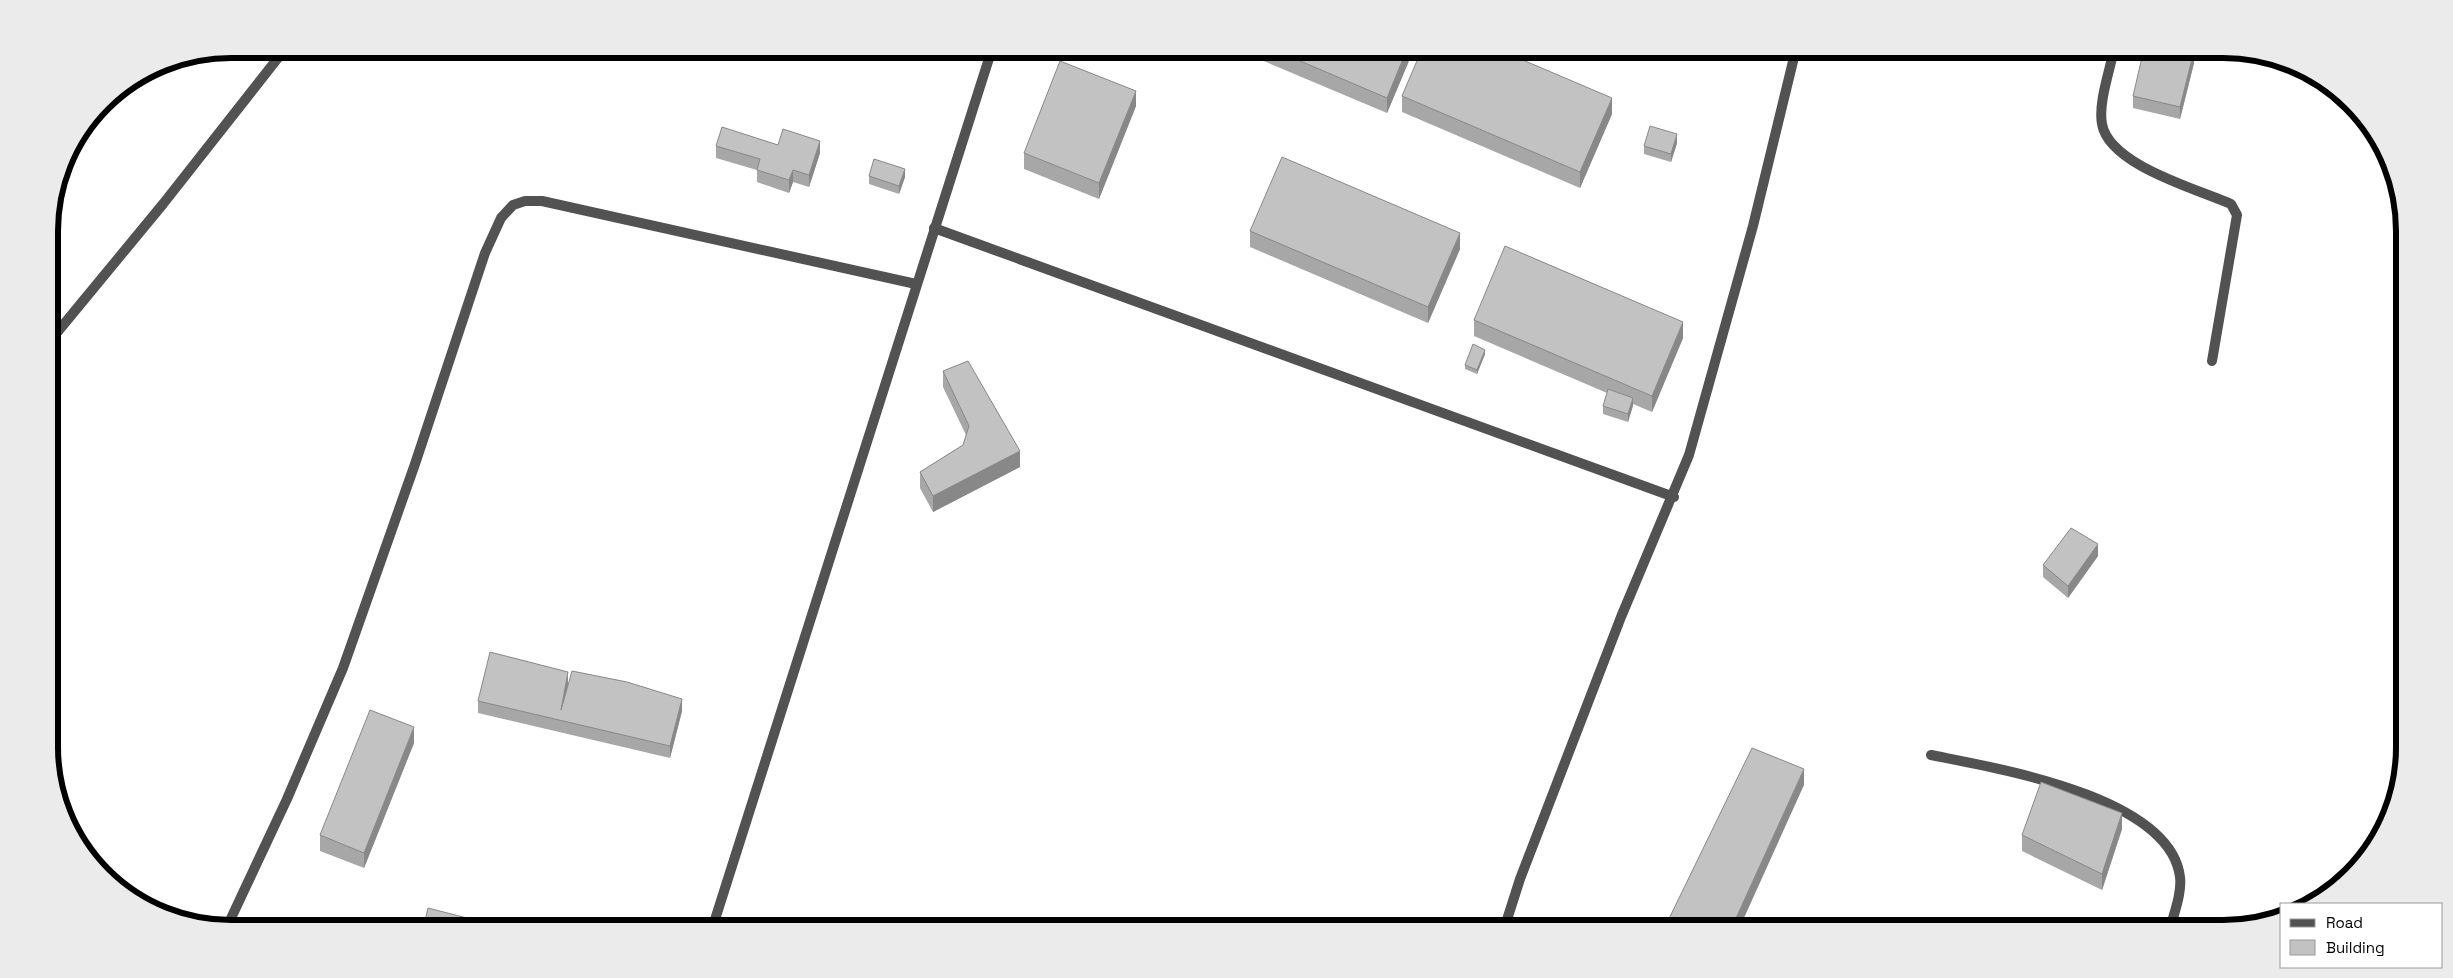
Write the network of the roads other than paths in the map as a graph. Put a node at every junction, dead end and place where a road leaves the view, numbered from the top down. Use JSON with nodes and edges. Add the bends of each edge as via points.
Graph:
{"nodes":[{"id":1,"x":278,"y":58,"type":"edge"},
{"id":2,"x":989,"y":58,"type":"edge"},
{"id":3,"x":1794,"y":58,"type":"edge"},
{"id":4,"x":2112,"y":58,"type":"edge"},
{"id":5,"x":934,"y":228,"type":"junction"},
{"id":6,"x":916,"y":284,"type":"junction"},
{"id":7,"x":58,"y":330,"type":"edge"},
{"id":8,"x":2212,"y":361,"type":"dead end"},
{"id":9,"x":1674,"y":496,"type":"junction"},
{"id":10,"x":1931,"y":755,"type":"dead end"},
{"id":11,"x":230,"y":920,"type":"edge"},
{"id":12,"x":715,"y":920,"type":"edge"},
{"id":13,"x":1507,"y":920,"type":"edge"},
{"id":14,"x":2173,"y":920,"type":"edge"}],
"edges":[{"from":1,"to":7,"type":"street"},
{"from":2,"to":5,"type":"street"},
{"from":3,"to":9,"type":"street","via":[[1753,226],[1689,455]]},
{"from":4,"to":8,"type":"street","via":[[2102,108],[2101,123],[2105,136],[2127,157],[2179,184],[2231,204],[2237,215]]},
{"from":5,"to":6,"type":"street"},
{"from":5,"to":9,"type":"street"},
{"from":6,"to":11,"type":"street","via":[[542,201],[525,201],[513,206],[501,218],[485,253],[343,668]]},
{"from":6,"to":12,"type":"street"},
{"from":9,"to":13,"type":"street","via":[[1621,617]]},
{"from":10,"to":14,"type":"street","via":[[2035,777],[2131,814],[2170,850],[2180,877]]}]}
